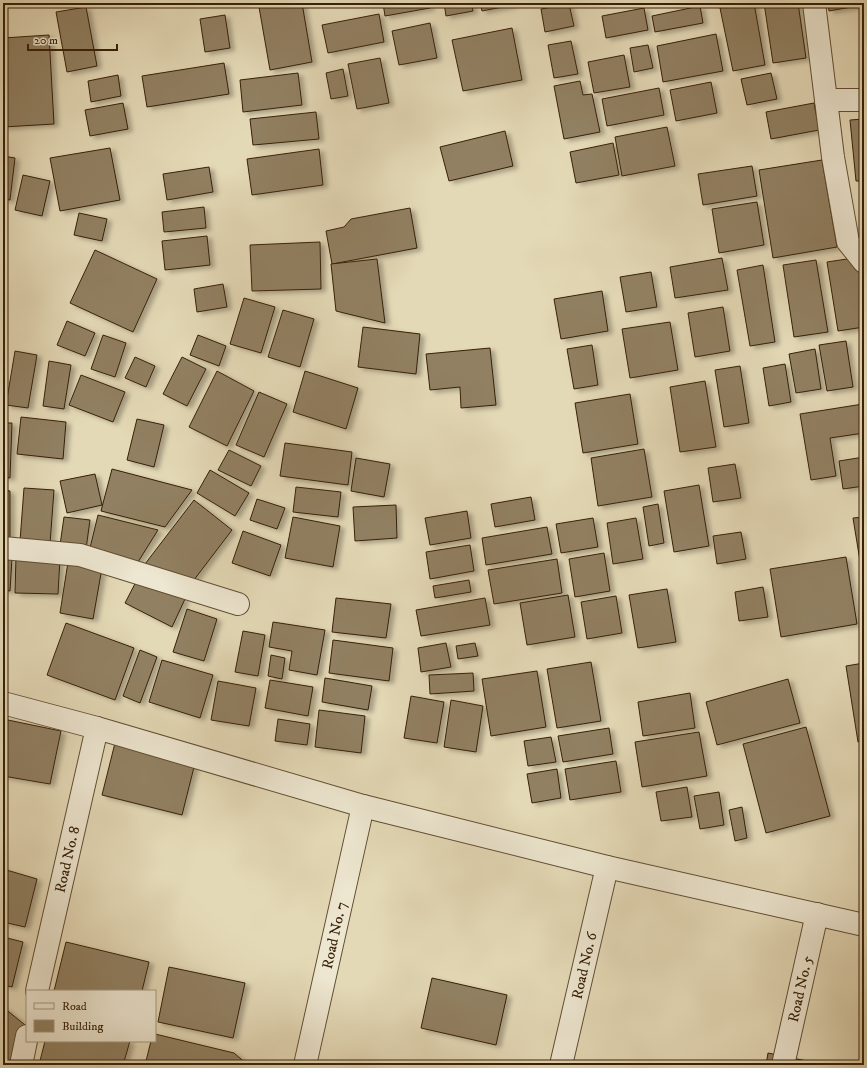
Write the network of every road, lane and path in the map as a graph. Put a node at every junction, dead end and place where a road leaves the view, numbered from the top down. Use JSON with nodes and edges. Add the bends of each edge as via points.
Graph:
{"nodes":[{"id":1,"x":814,"y":3,"type":"edge"},
{"id":2,"x":826,"y":100,"type":"junction"},
{"id":3,"x":864,"y":100,"type":"edge"},
{"id":4,"x":864,"y":262,"type":"edge"},
{"id":5,"x":3,"y":548,"type":"edge"},
{"id":6,"x":238,"y":604,"type":"dead end"},
{"id":7,"x":3,"y":703,"type":"edge"},
{"id":8,"x":97,"y":728,"type":"junction"},
{"id":9,"x":363,"y":806,"type":"junction"},
{"id":10,"x":607,"y":867,"type":"junction"},
{"id":11,"x":817,"y":914,"type":"junction"},
{"id":12,"x":864,"y":925,"type":"edge"},
{"id":13,"x":37,"y":990,"type":"edge"},
{"id":14,"x":26,"y":1040,"type":"edge"},
{"id":15,"x":20,"y":1065,"type":"edge"},
{"id":16,"x":305,"y":1065,"type":"edge"},
{"id":17,"x":561,"y":1065,"type":"edge"},
{"id":18,"x":783,"y":1065,"type":"edge"}],
"edges":[{"from":1,"to":2,"type":"street"},
{"from":2,"to":3,"type":"street"},
{"from":2,"to":4,"type":"street","via":[[848,242]]},
{"from":5,"to":6,"type":"street","via":[[80,555]]},
{"from":7,"to":8,"type":"street"},
{"from":8,"to":9,"type":"street"},
{"from":8,"to":13,"type":"street","name":"Road No. 8"},
{"from":9,"to":10,"type":"street"},
{"from":9,"to":16,"type":"street","name":"Road No. 7"},
{"from":10,"to":11,"type":"street"},
{"from":10,"to":17,"type":"street","name":"Road No. 6"},
{"from":11,"to":12,"type":"street"},
{"from":11,"to":18,"type":"street","name":"Road No. 5"},
{"from":14,"to":15,"type":"street"}]}
